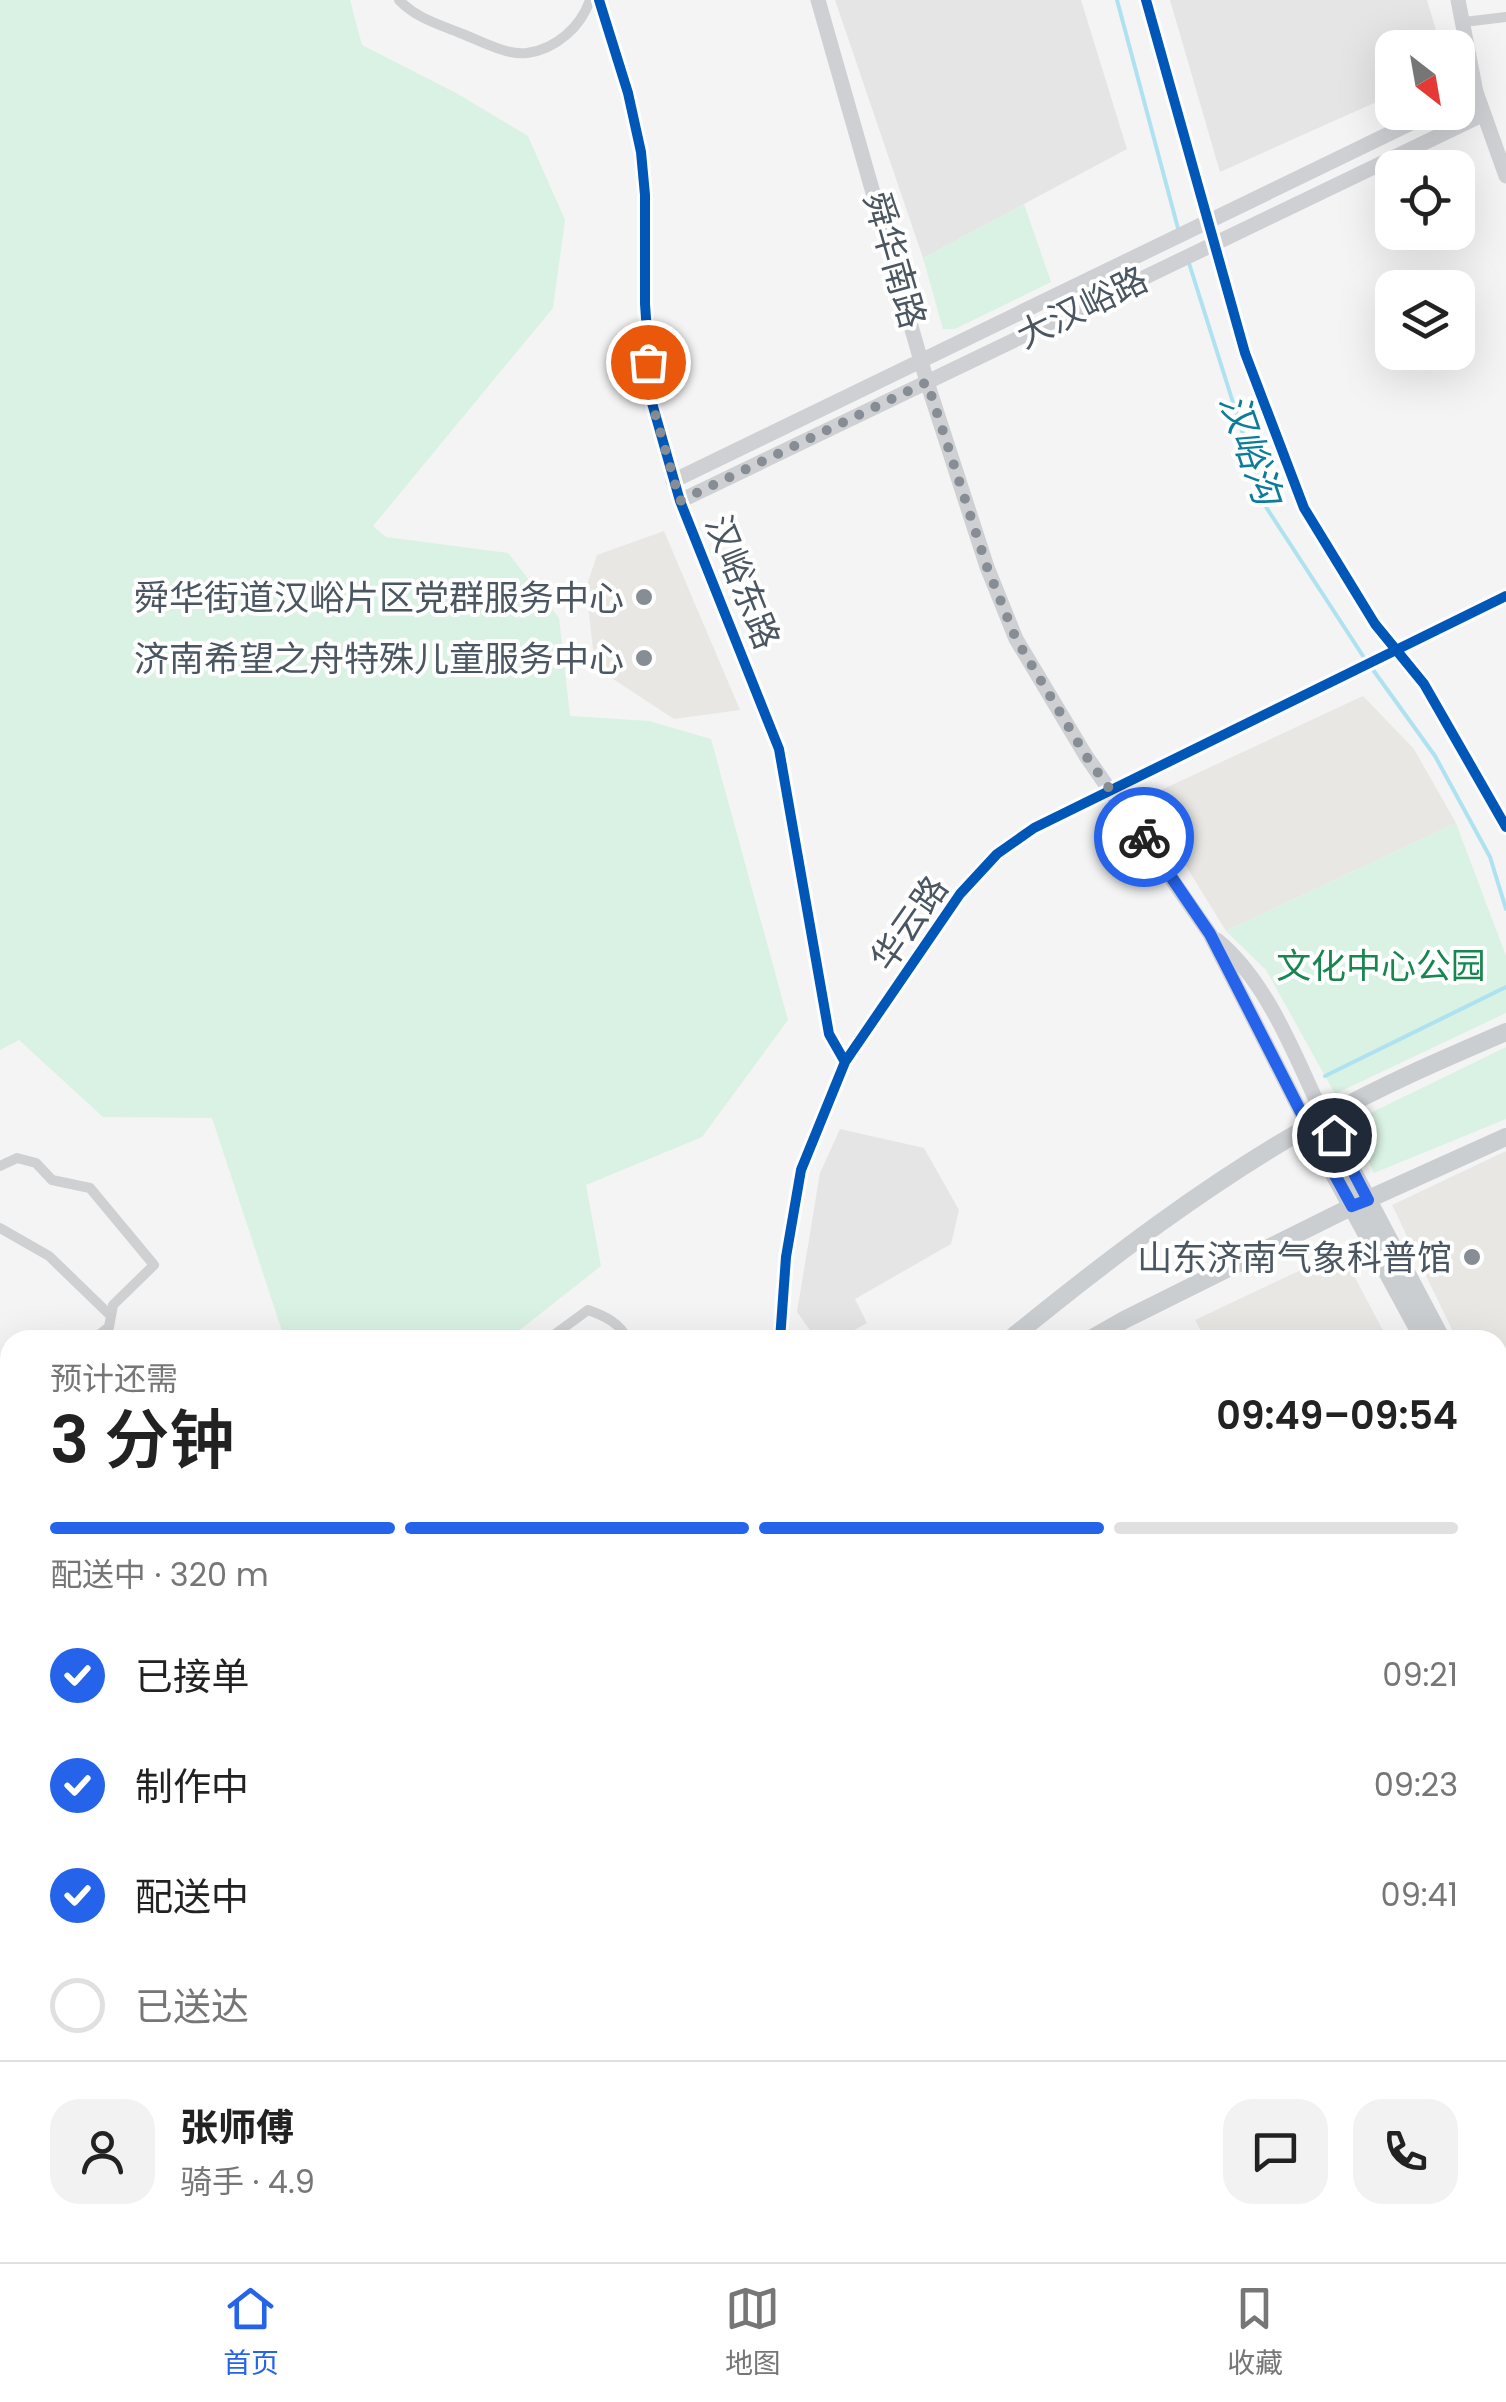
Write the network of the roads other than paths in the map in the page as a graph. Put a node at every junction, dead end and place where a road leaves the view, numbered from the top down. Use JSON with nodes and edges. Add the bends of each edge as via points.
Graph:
{"nodes":[{"id":1,"x":399,"y":0,"type":"edge"},
{"id":2,"x":818,"y":0,"type":"edge"},
{"id":3,"x":1146,"y":0,"type":"edge"},
{"id":4,"x":1458,"y":0,"type":"edge"},
{"id":5,"x":618,"y":1,"type":"edge"},
{"id":6,"x":597,"y":4,"type":"edge"},
{"id":7,"x":1506,"y":17,"type":"edge"},
{"id":8,"x":1464,"y":22,"type":"junction"},
{"id":9,"x":1476,"y":92,"type":"joint"},
{"id":10,"x":1484,"y":114,"type":"junction"},
{"id":11,"x":1396,"y":130,"type":"edge"},
{"id":12,"x":1506,"y":176,"type":"edge"},
{"id":13,"x":1209,"y":220,"type":"junction"},
{"id":14,"x":1216,"y":243,"type":"junction"},
{"id":15,"x":923,"y":360,"type":"junction"},
{"id":16,"x":927,"y":382,"type":"junction"},
{"id":17,"x":673,"y":481,"type":"junction"},
{"id":18,"x":680,"y":501,"type":"junction"},
{"id":19,"x":1506,"y":596,"type":"edge"},
{"id":20,"x":1396,"y":649,"type":"junction"},
{"id":21,"x":1110,"y":792,"type":"junction"},
{"id":22,"x":1506,"y":827,"type":"edge"},
{"id":23,"x":1506,"y":1032,"type":"edge"},
{"id":24,"x":844,"y":1062,"type":"junction"},
{"id":25,"x":1316,"y":1122,"type":"junction"},
{"id":26,"x":1506,"y":1136,"type":"edge"},
{"id":27,"x":0,"y":1166,"type":"edge"},
{"id":28,"x":1360,"y":1203,"type":"junction"},
{"id":29,"x":0,"y":1228,"type":"edge"},
{"id":30,"x":111,"y":1316,"type":"junction"},
{"id":31,"x":106,"y":1330,"type":"edge"},
{"id":32,"x":561,"y":1330,"type":"edge"},
{"id":33,"x":623,"y":1330,"type":"edge"},
{"id":34,"x":781,"y":1330,"type":"edge"},
{"id":35,"x":1020,"y":1330,"type":"edge"},
{"id":36,"x":1106,"y":1330,"type":"edge"},
{"id":37,"x":1419,"y":1330,"type":"edge"},
{"id":38,"x":1436,"y":1330,"type":"edge"}],
"edges":[{"from":1,"to":6,"type":"street","via":[[411,13],[526,54],[574,30]]},
{"from":2,"to":15,"type":"street","name":"舜华南路"},
{"from":3,"to":13,"type":"street"},
{"from":4,"to":8,"type":"street"},
{"from":5,"to":6,"type":"street"},
{"from":6,"to":17,"type":"street","name":"汉峪东路","via":[[641,152],[648,362]]},
{"from":7,"to":8,"type":"street"},
{"from":8,"to":9,"type":"street"},
{"from":9,"to":10,"type":"street"},
{"from":10,"to":12,"type":"street"},
{"from":10,"to":14,"type":"street","name":"大汉峪路"},
{"from":11,"to":13,"type":"street","name":"大汉峪路"},
{"from":13,"to":14,"type":"street"},
{"from":13,"to":15,"type":"street","name":"大汉峪路"},
{"from":14,"to":16,"type":"street","name":"大汉峪路"},
{"from":14,"to":20,"type":"street","via":[[1245,353],[1304,508]]},
{"from":15,"to":16,"type":"street","name":"舜华南路"},
{"from":15,"to":17,"type":"street","name":"大汉峪路"},
{"from":16,"to":18,"type":"street","name":"大汉峪路"},
{"from":16,"to":21,"type":"street","name":"舜华南路","via":[[1016,639]]},
{"from":17,"to":18,"type":"street","name":"汉峪东路"},
{"from":18,"to":24,"type":"street","name":"汉峪东路","via":[[780,749],[830,1034]]},
{"from":19,"to":20,"type":"street","name":"华云路"},
{"from":20,"to":21,"type":"street","name":"华云路"},
{"from":20,"to":22,"type":"street","via":[[1424,684]]},
{"from":21,"to":24,"type":"street","name":"华云路","via":[[997,854],[960,894]]},
{"from":21,"to":25,"type":"street","name":"舜华南路","via":[[1210,934],[1238,958],[1277,1020]]},
{"from":23,"to":25,"type":"main road"},
{"from":24,"to":34,"type":"street","name":"华云路","via":[[801,1170]]},
{"from":25,"to":28,"type":"main road","name":"舜华南路"},
{"from":25,"to":35,"type":"main road","via":[[1092,1272]]},
{"from":26,"to":28,"type":"main road"},
{"from":27,"to":30,"type":"street","via":[[17,1158],[36,1164],[52,1180],[90,1188],[140,1244],[154,1265],[113,1305]]},
{"from":28,"to":36,"type":"main road"},
{"from":28,"to":37,"type":"main road","name":"舜华南路"},
{"from":28,"to":38,"type":"main road","name":"舜华南路"},
{"from":29,"to":30,"type":"street","via":[[49,1256]]},
{"from":30,"to":31,"type":"street"},
{"from":32,"to":33,"type":"street","via":[[588,1310]]}]}
